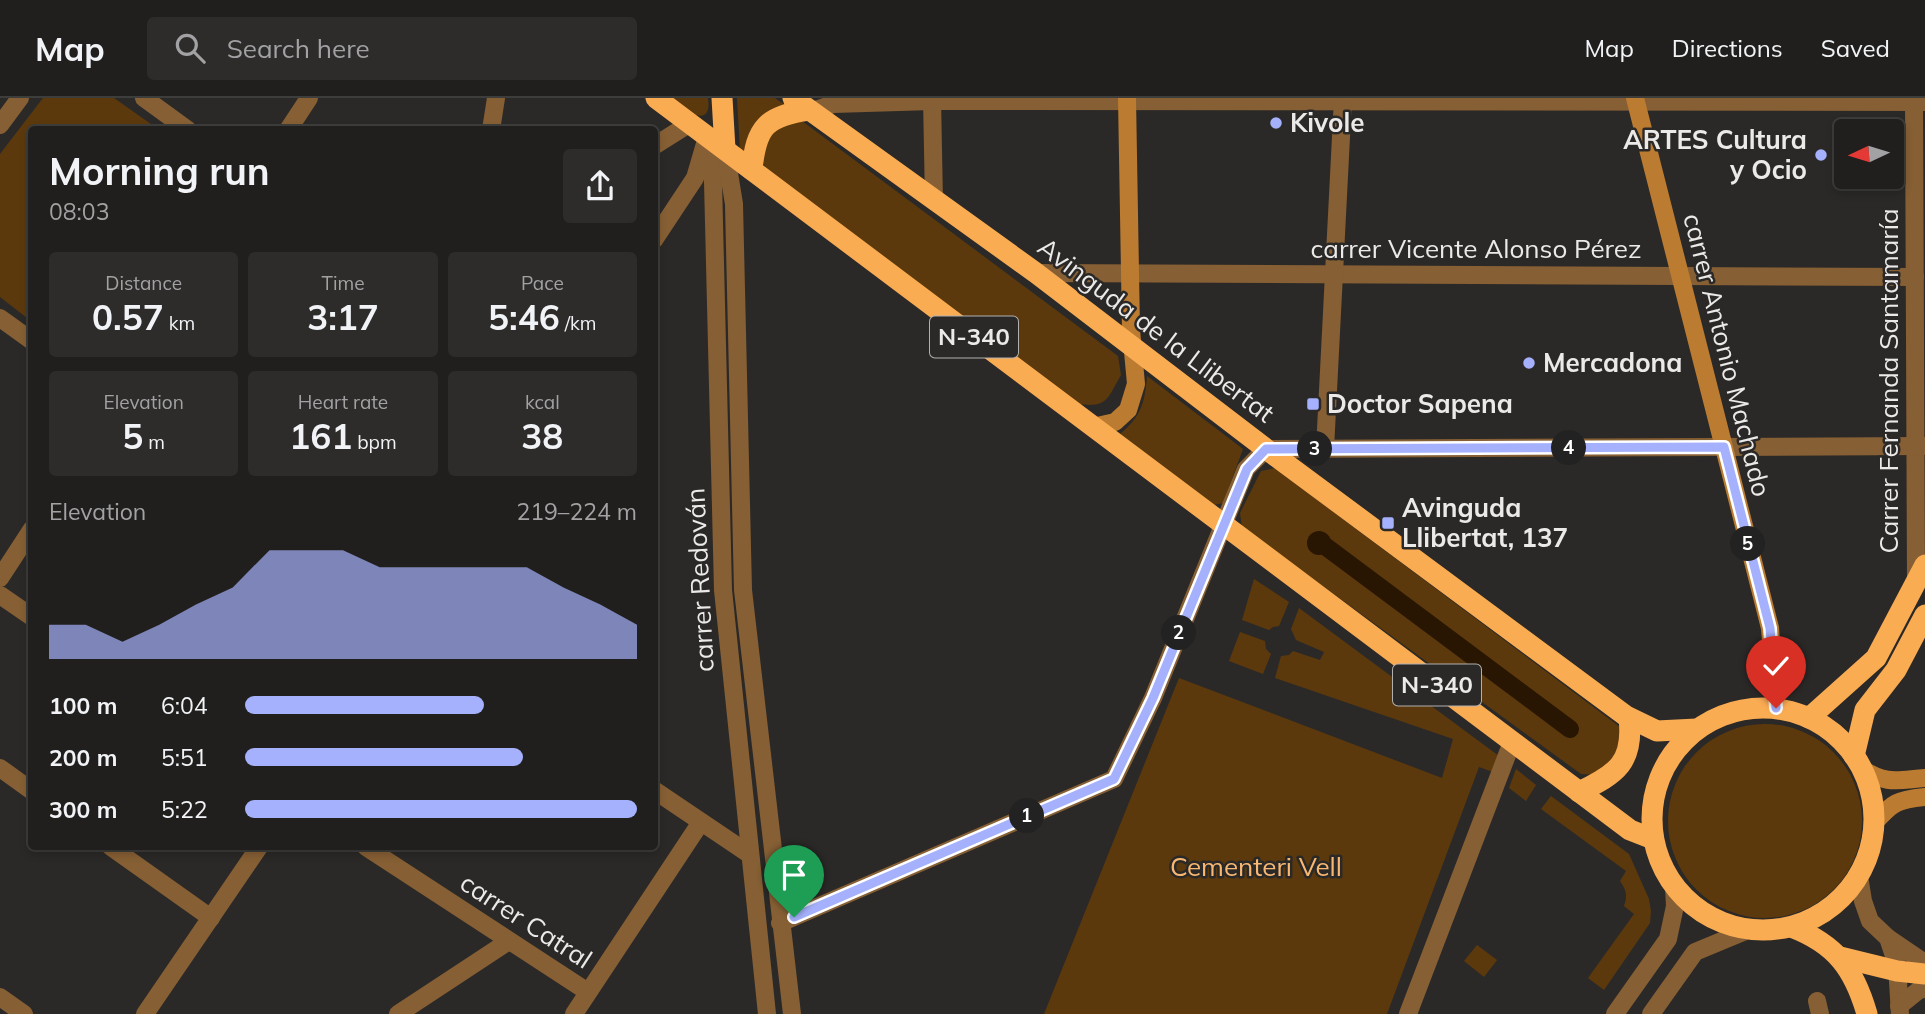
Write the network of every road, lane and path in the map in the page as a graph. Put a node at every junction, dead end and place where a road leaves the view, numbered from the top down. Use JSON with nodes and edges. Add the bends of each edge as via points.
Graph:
{"nodes":[{"id":1,"x":20,"y":98,"type":"edge"},
{"id":2,"x":144,"y":98,"type":"edge"},
{"id":3,"x":309,"y":98,"type":"edge"},
{"id":4,"x":496,"y":98,"type":"edge"},
{"id":5,"x":656,"y":98,"type":"edge"},
{"id":6,"x":722,"y":98,"type":"edge"},
{"id":7,"x":932,"y":99,"type":"edge"},
{"id":8,"x":1127,"y":99,"type":"edge"},
{"id":9,"x":1343,"y":99,"type":"edge"},
{"id":10,"x":1635,"y":100,"type":"edge"},
{"id":11,"x":1917,"y":100,"type":"edge"},
{"id":12,"x":805,"y":106,"type":"edge"},
{"id":13,"x":690,"y":124,"type":"junction"},
{"id":14,"x":0,"y":125,"type":"edge"},
{"id":15,"x":182,"y":126,"type":"edge"},
{"id":16,"x":291,"y":126,"type":"edge"},
{"id":17,"x":492,"y":126,"type":"edge"},
{"id":18,"x":715,"y":142,"type":"junction"},
{"id":19,"x":658,"y":144,"type":"edge"},
{"id":20,"x":752,"y":170,"type":"junction"},
{"id":21,"x":934,"y":201,"type":"junction"},
{"id":22,"x":658,"y":234,"type":"edge"},
{"id":23,"x":1036,"y":273,"type":"junction"},
{"id":24,"x":1130,"y":273,"type":"junction"},
{"id":25,"x":1334,"y":274,"type":"junction"},
{"id":26,"x":1680,"y":276,"type":"junction"},
{"id":27,"x":1915,"y":277,"type":"junction"},
{"id":28,"x":0,"y":318,"type":"edge"},
{"id":29,"x":28,"y":338,"type":"edge"},
{"id":30,"x":1132,"y":348,"type":"junction"},
{"id":31,"x":1093,"y":427,"type":"junction"},
{"id":32,"x":1921,"y":446,"type":"edge"},
{"id":33,"x":1724,"y":447,"type":"junction"},
{"id":34,"x":1266,"y":449,"type":"junction"},
{"id":35,"x":1325,"y":449,"type":"junction"},
{"id":36,"x":1223,"y":524,"type":"junction"},
{"id":37,"x":28,"y":535,"type":"edge"},
{"id":38,"x":1921,"y":573,"type":"edge"},
{"id":39,"x":0,"y":578,"type":"edge"},
{"id":40,"x":0,"y":595,"type":"edge"},
{"id":41,"x":28,"y":614,"type":"edge"},
{"id":42,"x":1925,"y":615,"type":"edge"},
{"id":43,"x":1776,"y":708,"type":"junction"},
{"id":44,"x":1629,"y":718,"type":"junction"},
{"id":45,"x":1809,"y":718,"type":"junction"},
{"id":46,"x":1697,"y":729,"type":"junction"},
{"id":47,"x":1512,"y":741,"type":"junction"},
{"id":48,"x":1858,"y":762,"type":"junction"},
{"id":49,"x":0,"y":768,"type":"edge"},
{"id":50,"x":1925,"y":778,"type":"edge"},
{"id":51,"x":28,"y":788,"type":"edge"},
{"id":52,"x":1579,"y":792,"type":"junction"},
{"id":53,"x":658,"y":793,"type":"edge"},
{"id":54,"x":1925,"y":797,"type":"edge"},
{"id":55,"x":701,"y":822,"type":"junction"},
{"id":56,"x":1874,"y":823,"type":"junction"},
{"id":57,"x":1653,"y":839,"type":"junction"},
{"id":58,"x":115,"y":850,"type":"edge"},
{"id":59,"x":257,"y":850,"type":"edge"},
{"id":60,"x":371,"y":850,"type":"edge"},
{"id":61,"x":749,"y":854,"type":"junction"},
{"id":62,"x":1858,"y":876,"type":"junction"},
{"id":63,"x":1674,"y":887,"type":"junction"},
{"id":64,"x":211,"y":918,"type":"junction"},
{"id":65,"x":780,"y":923,"type":"junction"},
{"id":66,"x":1791,"y":927,"type":"junction"},
{"id":67,"x":1748,"y":930,"type":"junction"},
{"id":68,"x":1888,"y":938,"type":"junction"},
{"id":69,"x":509,"y":941,"type":"junction"},
{"id":70,"x":1840,"y":957,"type":"junction"},
{"id":71,"x":1925,"y":963,"type":"edge"},
{"id":72,"x":1897,"y":971,"type":"junction"},
{"id":73,"x":1925,"y":974,"type":"edge"},
{"id":74,"x":1925,"y":989,"type":"edge"},
{"id":75,"x":588,"y":992,"type":"junction"},
{"id":76,"x":0,"y":997,"type":"edge"},
{"id":77,"x":1899,"y":1010,"type":"edge"},
{"id":78,"x":24,"y":1014,"type":"edge"},
{"id":79,"x":145,"y":1014,"type":"edge"},
{"id":80,"x":398,"y":1014,"type":"edge"},
{"id":81,"x":574,"y":1014,"type":"edge"},
{"id":82,"x":767,"y":1014,"type":"edge"},
{"id":83,"x":792,"y":1014,"type":"edge"},
{"id":84,"x":1408,"y":1014,"type":"edge"},
{"id":85,"x":1615,"y":1014,"type":"edge"},
{"id":86,"x":1651,"y":1014,"type":"edge"},
{"id":87,"x":1867,"y":1014,"type":"edge"}],
"edges":[{"from":1,"to":14,"type":"street"},
{"from":2,"to":15,"type":"street"},
{"from":3,"to":16,"type":"street"},
{"from":4,"to":17,"type":"street"},
{"from":5,"to":13,"type":"highway","number":"N-340"},
{"from":6,"to":18,"type":"highway"},
{"from":7,"to":8,"type":"street"},
{"from":7,"to":12,"type":"street"},
{"from":7,"to":21,"type":"street"},
{"from":8,"to":9,"type":"street"},
{"from":8,"to":24,"type":"main road"},
{"from":9,"to":10,"type":"street"},
{"from":9,"to":25,"type":"street"},
{"from":10,"to":11,"type":"street"},
{"from":10,"to":26,"type":"main road","name":"carrer Antonio Machado"},
{"from":11,"to":27,"type":"street","name":"Carrer Fernanda Santamaría"},
{"from":12,"to":20,"type":"highway","via":[[777,116],[763,129],[754,147]]},
{"from":12,"to":21,"type":"highway","name":"Avinguda de la Llibertat"},
{"from":13,"to":18,"type":"highway","number":"N-340"},
{"from":13,"to":19,"type":"street"},
{"from":18,"to":20,"type":"highway","number":"N-340"},
{"from":18,"to":22,"type":"street"},
{"from":18,"to":61,"type":"street","name":"carrer Redován","via":[[723,590]]},
{"from":18,"to":65,"type":"street","name":"carrer Redován","via":[[734,204],[743,590]]},
{"from":20,"to":31,"type":"highway","number":"N-340"},
{"from":21,"to":23,"type":"highway","name":"Avinguda de la Llibertat"},
{"from":23,"to":24,"type":"street","name":"carrer Vicente Alonso Pérez"},
{"from":23,"to":30,"type":"highway","name":"Avinguda de la Llibertat"},
{"from":24,"to":25,"type":"street","name":"carrer Vicente Alonso Pérez"},
{"from":24,"to":30,"type":"main road"},
{"from":25,"to":26,"type":"street","name":"carrer Vicente Alonso Pérez"},
{"from":25,"to":35,"type":"street"},
{"from":26,"to":27,"type":"street","name":"carrer Vicente Alonso Pérez"},
{"from":26,"to":33,"type":"main road","name":"carrer Antonio Machado"},
{"from":27,"to":32,"type":"street","name":"Carrer Fernanda Santamaría"},
{"from":28,"to":29,"type":"street"},
{"from":30,"to":31,"type":"main road","via":[[1136,384],[1128,410],[1115,422]]},
{"from":30,"to":34,"type":"highway","name":"Avinguda de la Llibertat"},
{"from":31,"to":36,"type":"highway","number":"N-340"},
{"from":32,"to":33,"type":"street"},
{"from":32,"to":38,"type":"street","name":"Carrer Fernanda Santamaría"},
{"from":33,"to":35,"type":"street"},
{"from":33,"to":43,"type":"main road","name":"carrer Antonio Machado","via":[[1770,628]]},
{"from":34,"to":35,"type":"street"},
{"from":34,"to":36,"type":"street","via":[[1247,469]]},
{"from":34,"to":44,"type":"highway","name":"Avinguda de la Llibertat"},
{"from":36,"to":47,"type":"highway","number":"N-340"},
{"from":36,"to":65,"type":"street","via":[[1153,698],[1114,779]]},
{"from":37,"to":39,"type":"street"},
{"from":38,"to":45,"type":"highway","via":[[1876,658]]},
{"from":40,"to":41,"type":"street"},
{"from":42,"to":48,"type":"highway","via":[[1896,670],[1865,710]]},
{"from":43,"to":45,"type":"highway"},
{"from":43,"to":46,"type":"highway","via":[[1717,717]]},
{"from":44,"to":46,"type":"highway","name":"Avinguda de la Llibertat","via":[[1657,731]]},
{"from":44,"to":52,"type":"highway","via":[[1626,758],[1617,771]]},
{"from":45,"to":48,"type":"highway","via":[[1833,733]]},
{"from":46,"to":57,"type":"highway","via":[[1664,768],[1654,793]]},
{"from":47,"to":52,"type":"highway","number":"N-340"},
{"from":47,"to":84,"type":"street"},
{"from":48,"to":50,"type":"main road","via":[[1877,779]]},
{"from":48,"to":56,"type":"highway","via":[[1871,795]]},
{"from":49,"to":51,"type":"street"},
{"from":52,"to":57,"type":"highway","number":"N-340","via":[[1630,830]]},
{"from":53,"to":55,"type":"street"},
{"from":54,"to":56,"type":"main road","via":[[1901,799]]},
{"from":55,"to":61,"type":"street"},
{"from":55,"to":75,"type":"street"},
{"from":56,"to":62,"type":"highway"},
{"from":57,"to":63,"type":"highway"},
{"from":58,"to":64,"type":"street"},
{"from":59,"to":64,"type":"street"},
{"from":60,"to":69,"type":"street","name":"carrer Catral"},
{"from":61,"to":82,"type":"street","name":"carrer Redován"},
{"from":62,"to":66,"type":"highway","via":[[1833,906]]},
{"from":62,"to":68,"type":"street","via":[[1870,920]]},
{"from":63,"to":67,"type":"highway","via":[[1715,920]]},
{"from":63,"to":85,"type":"street","via":[[1668,939]]},
{"from":64,"to":79,"type":"street"},
{"from":65,"to":83,"type":"street","name":"carrer Redován"},
{"from":66,"to":67,"type":"highway"},
{"from":66,"to":70,"type":"highway","via":[[1824,942]]},
{"from":67,"to":86,"type":"street","via":[[1695,952]]},
{"from":68,"to":71,"type":"street"},
{"from":68,"to":72,"type":"street"},
{"from":69,"to":75,"type":"street","name":"carrer Catral"},
{"from":69,"to":80,"type":"street"},
{"from":70,"to":72,"type":"highway"},
{"from":70,"to":87,"type":"highway","via":[[1860,989]]},
{"from":72,"to":73,"type":"highway"},
{"from":72,"to":77,"type":"street"},
{"from":74,"to":77,"type":"street"},
{"from":75,"to":81,"type":"street"},
{"from":76,"to":78,"type":"street"}]}
